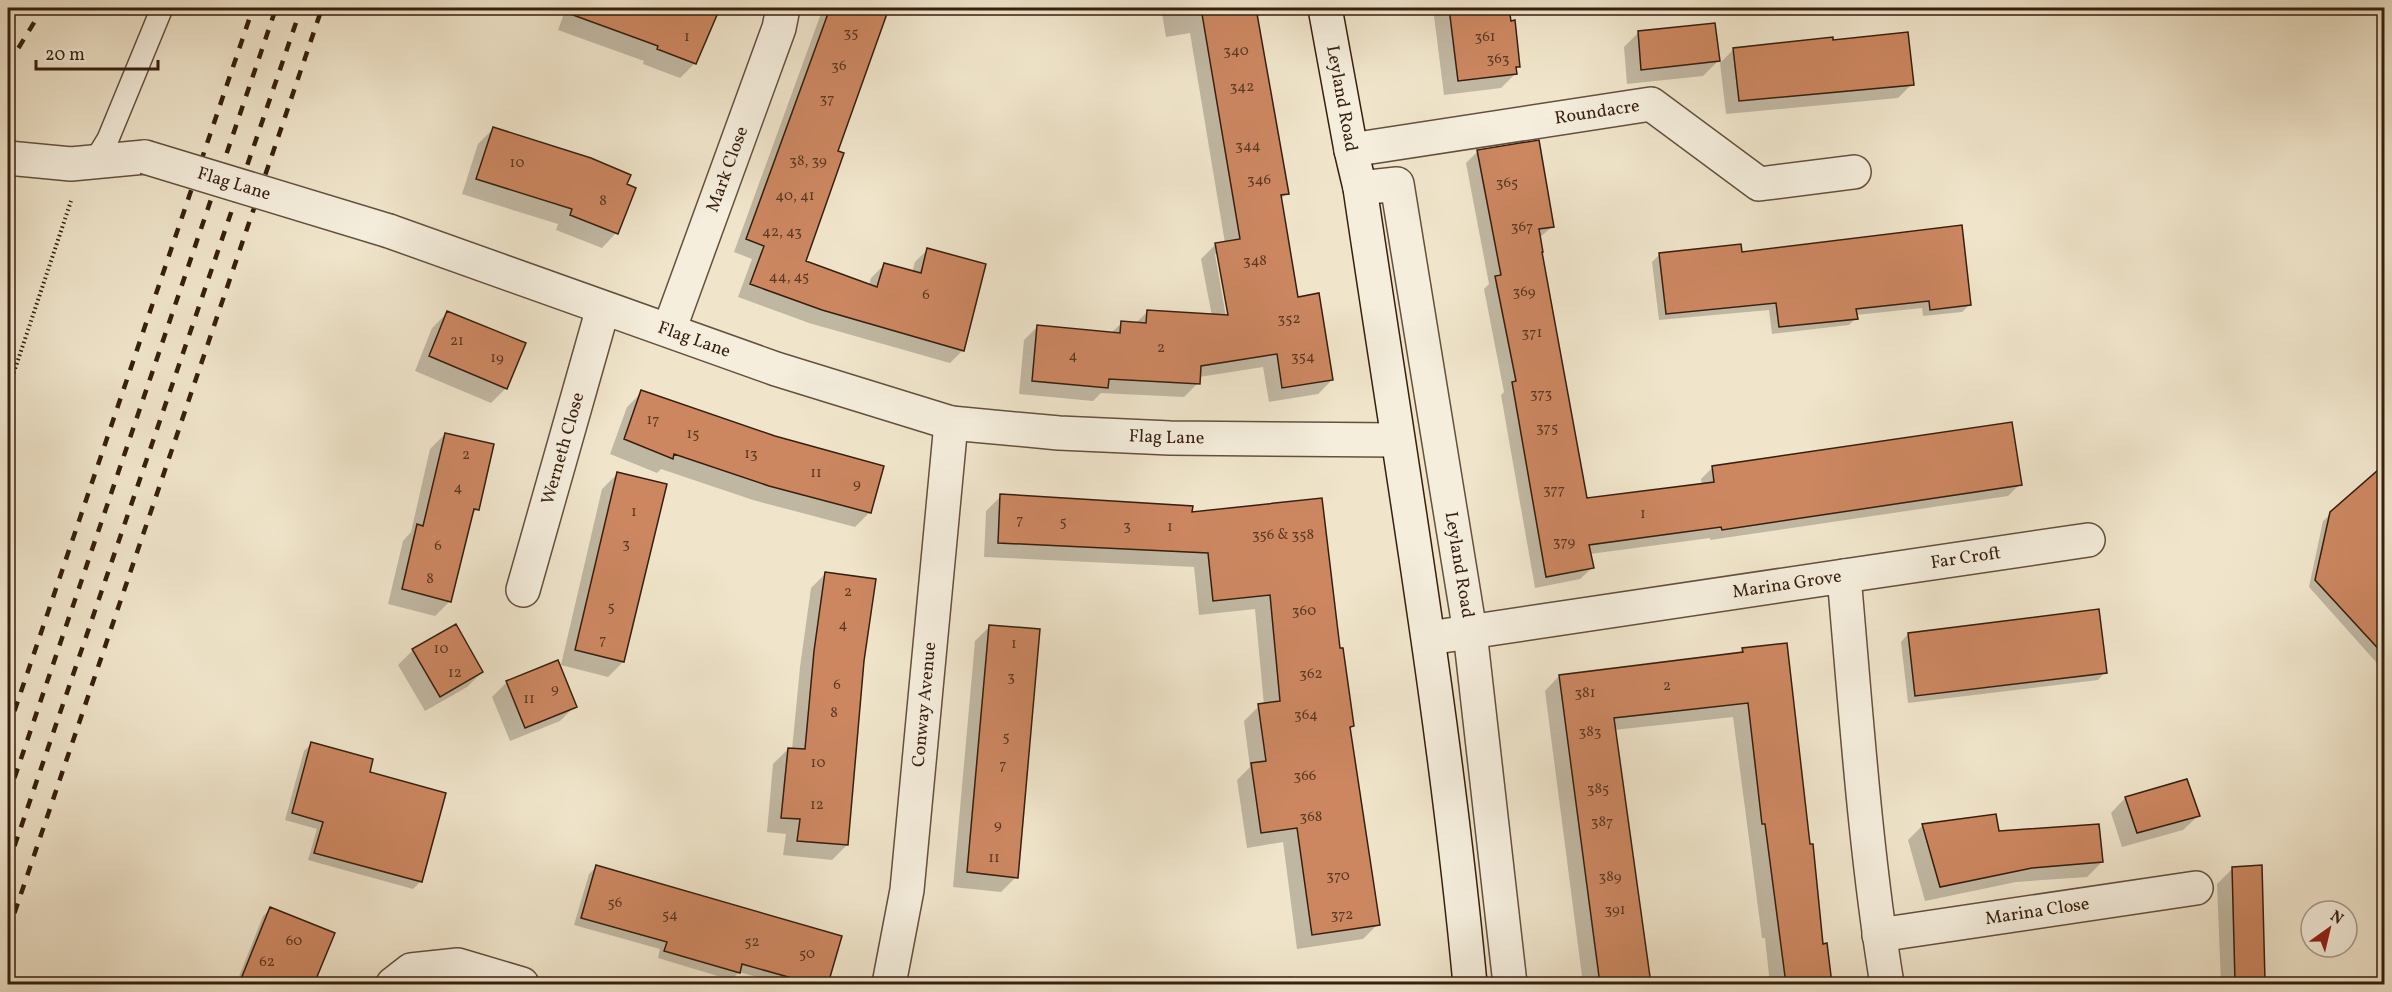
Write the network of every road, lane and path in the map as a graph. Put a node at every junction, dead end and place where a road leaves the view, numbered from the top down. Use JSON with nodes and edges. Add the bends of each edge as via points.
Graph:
{"nodes":[{"id":1,"x":162,"y":8,"type":"edge"},
{"id":2,"x":783,"y":8,"type":"edge"},
{"id":3,"x":1325,"y":8,"type":"edge"},
{"id":4,"x":1351,"y":150,"type":"junction"},
{"id":5,"x":8,"y":158,"type":"edge"},
{"id":6,"x":82,"y":163,"type":"junction"},
{"id":7,"x":1854,"y":172,"type":"dead end"},
{"id":8,"x":1360,"y":188,"type":"junction"},
{"id":9,"x":603,"y":308,"type":"junction"},
{"id":10,"x":669,"y":330,"type":"junction"},
{"id":11,"x":8,"y":390,"type":"edge"},
{"id":12,"x":951,"y":423,"type":"junction"},
{"id":13,"x":1397,"y":440,"type":"junction"},
{"id":14,"x":2088,"y":540,"type":"dead end"},
{"id":15,"x":1844,"y":576,"type":"junction"},
{"id":16,"x":523,"y":590,"type":"dead end"},
{"id":17,"x":1470,"y":632,"type":"junction"},
{"id":18,"x":1429,"y":638,"type":"junction"},
{"id":19,"x":2196,"y":888,"type":"dead end"},
{"id":20,"x":1879,"y":935,"type":"junction"},
{"id":21,"x":393,"y":984,"type":"edge"},
{"id":22,"x":522,"y":984,"type":"edge"},
{"id":23,"x":889,"y":984,"type":"edge"},
{"id":24,"x":1470,"y":984,"type":"edge"},
{"id":25,"x":1510,"y":984,"type":"edge"},
{"id":26,"x":1887,"y":984,"type":"edge"}],
"edges":[{"from":1,"to":6,"type":"lane","via":[[108,138]]},
{"from":2,"to":10,"type":"street","name":"Mark Close"},
{"from":3,"to":4,"type":"street","name":"Leyland Road"},
{"from":4,"to":7,"type":"street","name":"Roundacre","via":[[1651,104],[1759,184]]},
{"from":4,"to":8,"type":"street","name":"Leyland Road"},
{"from":5,"to":6,"type":"street","name":"Flag Lane"},
{"from":6,"to":9,"type":"street","name":"Flag Lane","bridge":true,"via":[[145,157],[389,231]]},
{"from":6,"to":11,"type":"path"},
{"from":8,"to":13,"type":"street","name":"Leyland Road"},
{"from":8,"to":17,"type":"street","name":"Leyland Road","via":[[1396,184]]},
{"from":9,"to":10,"type":"street","name":"Flag Lane"},
{"from":9,"to":16,"type":"street","name":"Werneth Close"},
{"from":10,"to":12,"type":"street","name":"Flag Lane","via":[[776,369]]},
{"from":12,"to":13,"type":"street","name":"Flag Lane","via":[[1059,434]]},
{"from":12,"to":23,"type":"street","name":"Conway Avenue","via":[[907,890]]},
{"from":13,"to":18,"type":"street","name":"Leyland Road"},
{"from":14,"to":15,"type":"street","name":"Far Croft"},
{"from":15,"to":17,"type":"street","name":"Marina Grove"},
{"from":15,"to":20,"type":"street","name":"Marina Grove"},
{"from":17,"to":18,"type":"street","name":"Marina Grove"},
{"from":17,"to":25,"type":"street","name":"Leyland Road"},
{"from":18,"to":24,"type":"street","name":"Leyland Road"},
{"from":19,"to":20,"type":"street","name":"Marina Close"},
{"from":20,"to":26,"type":"street","name":"Marina Grove"},
{"from":21,"to":22,"type":"street","via":[[411,970],[458,965]]}]}
